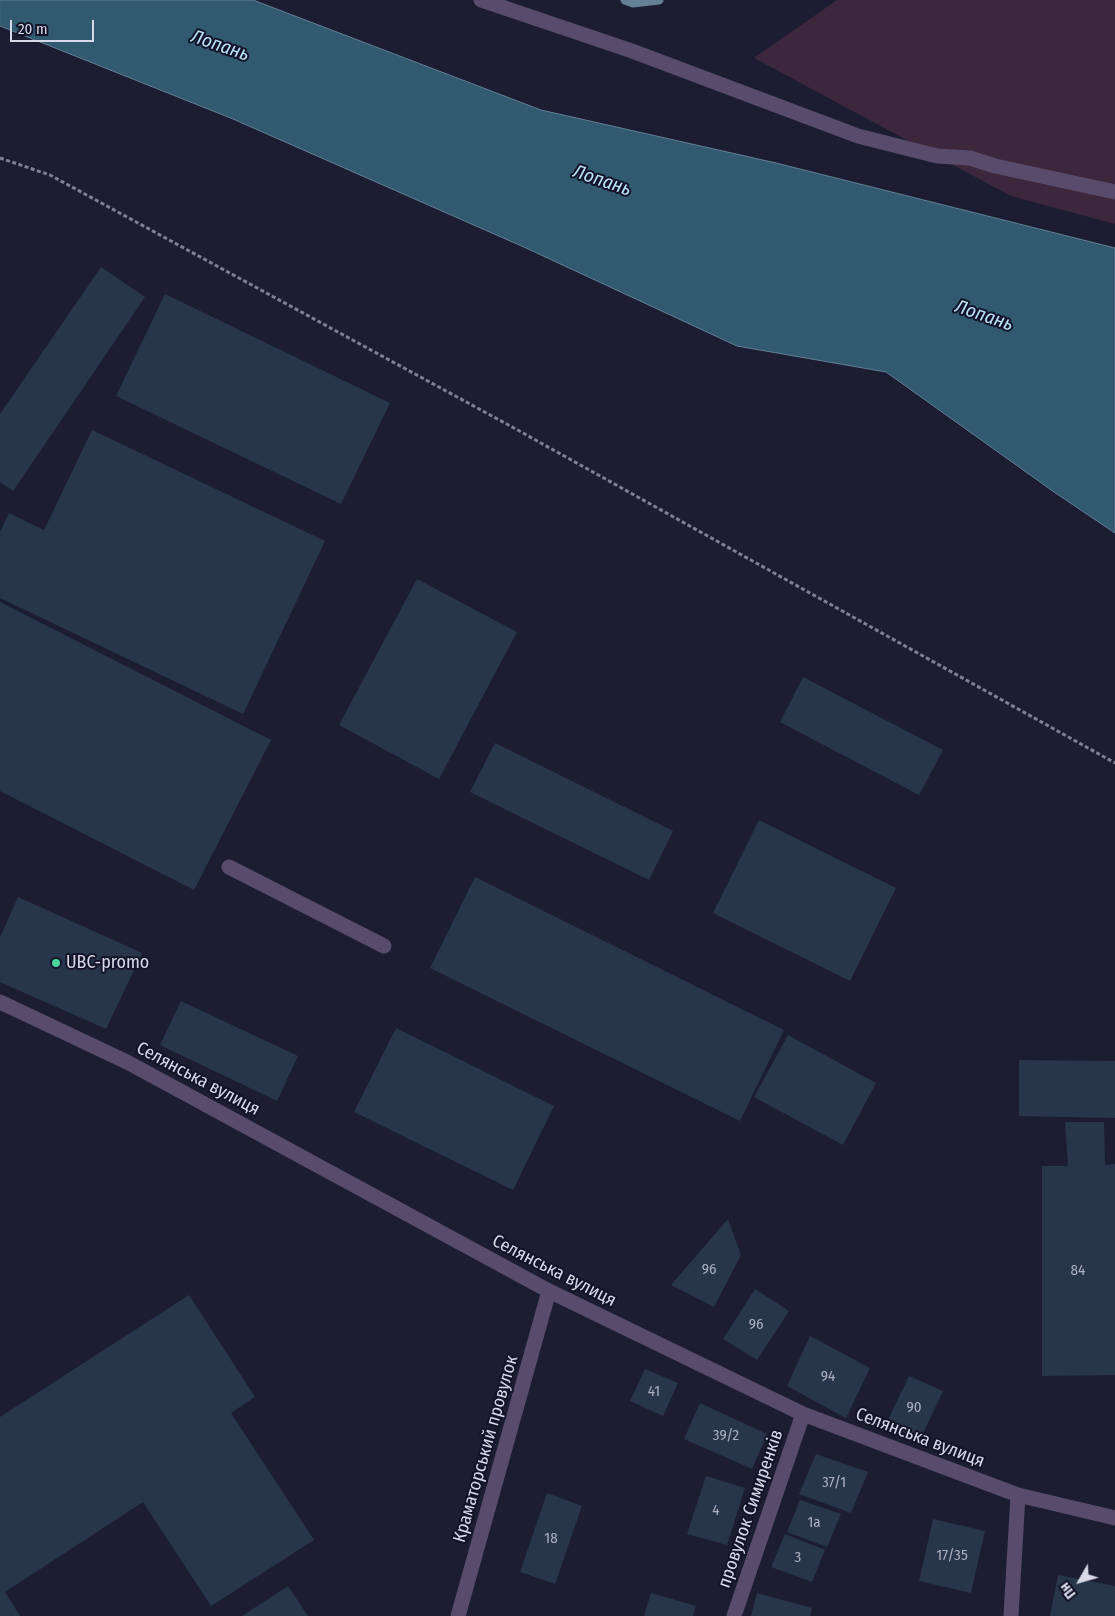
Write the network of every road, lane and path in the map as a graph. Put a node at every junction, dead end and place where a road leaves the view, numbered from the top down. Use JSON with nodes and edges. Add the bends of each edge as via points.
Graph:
{"nodes":[{"id":1,"x":481,"y":0,"type":"edge"},
{"id":2,"x":0,"y":158,"type":"edge"},
{"id":3,"x":1115,"y":192,"type":"edge"},
{"id":4,"x":1115,"y":763,"type":"edge"},
{"id":5,"x":229,"y":867,"type":"dead end"},
{"id":6,"x":384,"y":946,"type":"dead end"},
{"id":7,"x":0,"y":1002,"type":"edge"},
{"id":8,"x":549,"y":1291,"type":"junction"},
{"id":9,"x":803,"y":1414,"type":"junction"},
{"id":10,"x":1018,"y":1495,"type":"junction"},
{"id":11,"x":1115,"y":1518,"type":"edge"},
{"id":12,"x":458,"y":1616,"type":"edge"},
{"id":13,"x":734,"y":1616,"type":"edge"},
{"id":14,"x":1011,"y":1616,"type":"edge"}],
"edges":[{"from":1,"to":3,"type":"street","via":[[632,51],[858,136],[938,156],[970,158]]},
{"from":2,"to":4,"type":"path","via":[[50,175]]},
{"from":5,"to":6,"type":"street"},
{"from":7,"to":8,"type":"street","name":"Селянська вулиця","via":[[127,1062]]},
{"from":8,"to":9,"type":"street","name":"Селянська вулиця"},
{"from":8,"to":12,"type":"street","name":"Краматорський провулок"},
{"from":9,"to":10,"type":"street","name":"Селянська вулиця"},
{"from":9,"to":13,"type":"street","name":"провулок Симиренків"},
{"from":10,"to":11,"type":"street","name":"Селянська вулиця"},
{"from":10,"to":14,"type":"street"}]}
